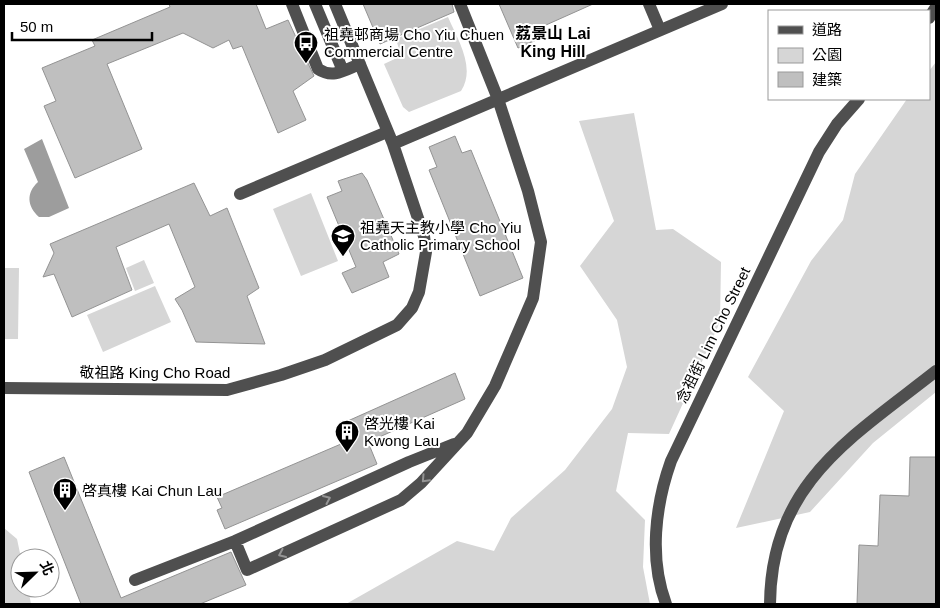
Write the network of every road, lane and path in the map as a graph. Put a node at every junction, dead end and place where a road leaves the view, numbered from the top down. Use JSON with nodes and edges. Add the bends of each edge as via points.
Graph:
{"nodes":[{"id":1,"x":292,"y":4,"type":"edge"},
{"id":2,"x":315,"y":4,"type":"edge"},
{"id":3,"x":335,"y":4,"type":"edge"},
{"id":4,"x":460,"y":4,"type":"edge"},
{"id":5,"x":649,"y":4,"type":"edge"},
{"id":6,"x":722,"y":4,"type":"edge"},
{"id":7,"x":660,"y":30,"type":"junction"},
{"id":8,"x":360,"y":64,"type":"junction"},
{"id":9,"x":343,"y":71,"type":"junction"},
{"id":10,"x":498,"y":99,"type":"junction"},
{"id":11,"x":858,"y":100,"type":"edge"},
{"id":12,"x":388,"y":132,"type":"junction"},
{"id":13,"x":393,"y":144,"type":"junction"},
{"id":14,"x":240,"y":194,"type":"dead end"},
{"id":15,"x":936,"y":371,"type":"edge"},
{"id":16,"x":4,"y":388,"type":"edge"},
{"id":17,"x":457,"y":443,"type":"junction"},
{"id":18,"x":234,"y":541,"type":"junction"},
{"id":19,"x":134,"y":580,"type":"dead end"},
{"id":20,"x":666,"y":604,"type":"edge"},
{"id":21,"x":770,"y":604,"type":"edge"}],
"edges":[{"from":1,"to":9,"type":"street","via":[[318,69],[334,75]]},
{"from":2,"to":9,"type":"street"},
{"from":3,"to":8,"type":"street","name":"敬祖路 King Cho Road"},
{"from":4,"to":10,"type":"street"},
{"from":5,"to":7,"type":"street"},
{"from":6,"to":7,"type":"street"},
{"from":7,"to":10,"type":"street"},
{"from":8,"to":9,"type":"street"},
{"from":8,"to":12,"type":"street","name":"敬祖路 King Cho Road"},
{"from":10,"to":13,"type":"street"},
{"from":10,"to":17,"type":"street","via":[[541,242],[533,298],[495,386],[467,433]]},
{"from":11,"to":20,"type":"street","name":"念祖街 Lim Cho Street","via":[[819,152],[671,461],[657,529],[658,572]]},
{"from":12,"to":13,"type":"street","name":"敬祖路 King Cho Road"},
{"from":12,"to":14,"type":"street"},
{"from":13,"to":16,"type":"street","name":"敬祖路 King Cho Road","via":[[424,236],[426,252],[419,292],[412,308],[388,331],[325,360],[264,382],[227,390]]},
{"from":15,"to":21,"type":"street","via":[[836,450],[804,488],[787,518],[776,551]]},
{"from":18,"to":17,"type":"street","one_way":true},
{"from":17,"to":18,"type":"street","one_way":true,"via":[[422,483],[401,500],[247,570]]},
{"from":18,"to":19,"type":"street"}]}
